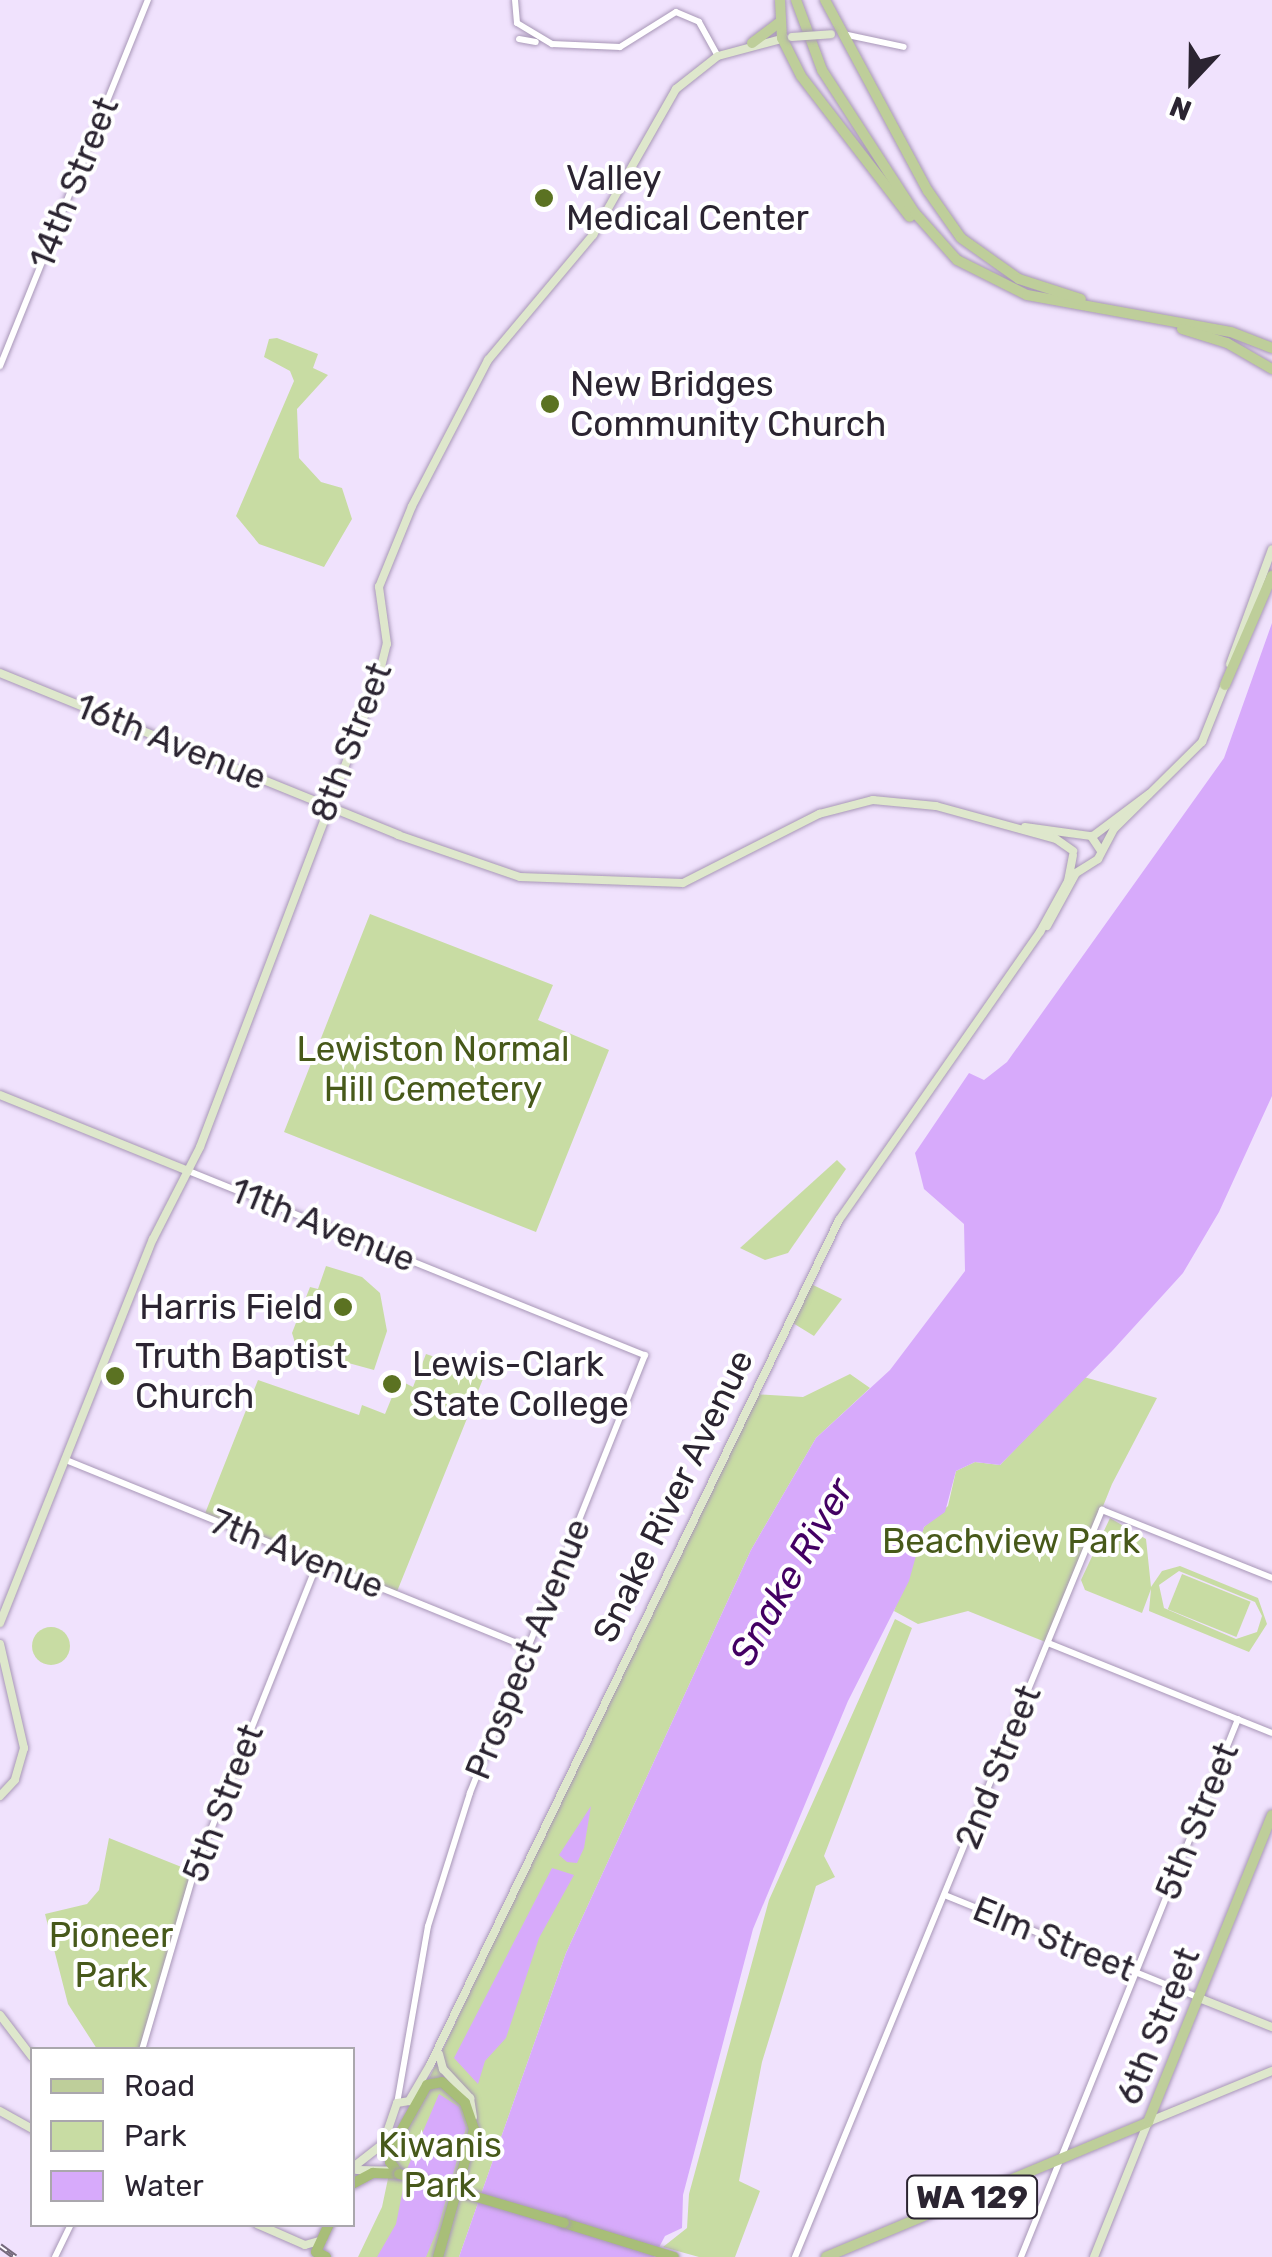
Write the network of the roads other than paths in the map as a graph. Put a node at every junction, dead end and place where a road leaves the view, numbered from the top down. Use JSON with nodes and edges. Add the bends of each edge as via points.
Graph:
{"nodes":[{"id":1,"x":148,"y":0,"type":"edge"},
{"id":2,"x":514,"y":0,"type":"edge"},
{"id":3,"x":780,"y":0,"type":"edge"},
{"id":4,"x":798,"y":0,"type":"edge"},
{"id":5,"x":825,"y":0,"type":"edge"},
{"id":6,"x":781,"y":16,"type":"junction"},
{"id":7,"x":837,"y":34,"type":"junction"},
{"id":8,"x":787,"y":38,"type":"junction"},
{"id":9,"x":519,"y":39,"type":"dead end"},
{"id":10,"x":752,"y":43,"type":"junction"},
{"id":11,"x":552,"y":44,"type":"junction"},
{"id":12,"x":904,"y":47,"type":"dead end"},
{"id":13,"x":718,"y":56,"type":"junction"},
{"id":14,"x":990,"y":281,"type":"junction"},
{"id":15,"x":1081,"y":299,"type":"junction"},
{"id":16,"x":1135,"y":315,"type":"junction"},
{"id":17,"x":1272,"y":344,"type":"edge"},
{"id":18,"x":0,"y":366,"type":"edge"},
{"id":19,"x":1272,"y":369,"type":"edge"},
{"id":20,"x":1272,"y":548,"type":"edge"},
{"id":21,"x":1272,"y":576,"type":"edge"},
{"id":22,"x":0,"y":672,"type":"edge"},
{"id":23,"x":1225,"y":685,"type":"junction"},
{"id":24,"x":1164,"y":783,"type":"junction"},
{"id":25,"x":327,"y":806,"type":"junction"},
{"id":26,"x":1011,"y":826,"type":"junction"},
{"id":27,"x":1088,"y":836,"type":"junction"},
{"id":28,"x":1073,"y":853,"type":"junction"},
{"id":29,"x":1101,"y":854,"type":"junction"},
{"id":30,"x":1089,"y":864,"type":"junction"},
{"id":31,"x":1040,"y":932,"type":"junction"},
{"id":32,"x":0,"y":1095,"type":"edge"},
{"id":33,"x":186,"y":1170,"type":"junction"},
{"id":34,"x":645,"y":1355,"type":"joint"},
{"id":35,"x":66,"y":1460,"type":"junction"},
{"id":36,"x":318,"y":1562,"type":"junction"},
{"id":37,"x":1272,"y":1578,"type":"edge"},
{"id":38,"x":0,"y":1622,"type":"edge"},
{"id":39,"x":1048,"y":1643,"type":"junction"},
{"id":40,"x":0,"y":1644,"type":"edge"},
{"id":41,"x":528,"y":1648,"type":"junction"},
{"id":42,"x":1238,"y":1719,"type":"junction"},
{"id":43,"x":1272,"y":1733,"type":"edge"},
{"id":44,"x":0,"y":1796,"type":"edge"},
{"id":45,"x":1272,"y":1815,"type":"edge"},
{"id":46,"x":947,"y":1896,"type":"junction"},
{"id":47,"x":1136,"y":1972,"type":"junction"},
{"id":48,"x":1199,"y":1998,"type":"junction"},
{"id":49,"x":0,"y":2015,"type":"edge"},
{"id":50,"x":1272,"y":2027,"type":"edge"},
{"id":51,"x":442,"y":2043,"type":"junction"},
{"id":52,"x":143,"y":2047,"type":"edge"},
{"id":53,"x":30,"y":2054,"type":"edge"},
{"id":54,"x":430,"y":2067,"type":"junction"},
{"id":55,"x":1272,"y":2071,"type":"edge"},
{"id":56,"x":1160,"y":2094,"type":"junction"},
{"id":57,"x":397,"y":2103,"type":"junction"},
{"id":58,"x":413,"y":2106,"type":"junction"},
{"id":59,"x":0,"y":2112,"type":"edge"},
{"id":60,"x":395,"y":2116,"type":"junction"},
{"id":61,"x":474,"y":2116,"type":"junction"},
{"id":62,"x":1148,"y":2122,"type":"junction"},
{"id":63,"x":30,"y":2129,"type":"edge"},
{"id":64,"x":1103,"y":2140,"type":"junction"},
{"id":65,"x":392,"y":2149,"type":"junction"},
{"id":66,"x":1061,"y":2158,"type":"junction"},
{"id":67,"x":355,"y":2168,"type":"edge"},
{"id":68,"x":355,"y":2170,"type":"edge"},
{"id":69,"x":398,"y":2172,"type":"junction"},
{"id":70,"x":355,"y":2182,"type":"edge"},
{"id":71,"x":451,"y":2214,"type":"junction"},
{"id":72,"x":70,"y":2227,"type":"edge"},
{"id":73,"x":262,"y":2227,"type":"edge"},
{"id":74,"x":262,"y":2227,"type":"edge"},
{"id":75,"x":328,"y":2227,"type":"edge"},
{"id":76,"x":322,"y":2240,"type":"junction"},
{"id":77,"x":320,"y":2256,"type":"edge"},
{"id":78,"x":831,"y":2256,"type":"edge"},
{"id":79,"x":56,"y":2257,"type":"edge"},
{"id":80,"x":435,"y":2257,"type":"edge"},
{"id":81,"x":674,"y":2257,"type":"edge"},
{"id":82,"x":799,"y":2257,"type":"edge"},
{"id":83,"x":1021,"y":2257,"type":"edge"},
{"id":84,"x":1094,"y":2257,"type":"edge"}],
"edges":[{"from":1,"to":18,"type":"street","name":"14th Street"},
{"from":2,"to":11,"type":"street","via":[[515,19],[524,30]]},
{"from":3,"to":6,"type":"main road"},
{"from":4,"to":14,"type":"main road","via":[[813,55],[915,213],[946,250]]},
{"from":4,"to":15,"type":"main road","via":[[827,67],[939,235],[991,275]]},
{"from":5,"to":7,"type":"main road"},
{"from":6,"to":8,"type":"main road"},
{"from":6,"to":10,"type":"main road","via":[[774,30]]},
{"from":7,"to":8,"type":"main road","name":"8th Street","bridge":true},
{"from":7,"to":12,"type":"street","name":"8th Street"},
{"from":7,"to":15,"type":"main road","via":[[961,238],[1019,278]]},
{"from":8,"to":10,"type":"main road","name":"8th Street"},
{"from":8,"to":14,"type":"main road","via":[[815,97],[922,231],[955,263]]},
{"from":9,"to":11,"type":"street"},
{"from":10,"to":13,"type":"main road","name":"8th Street"},
{"from":11,"to":13,"type":"street","via":[[620,47],[676,12],[703,26]]},
{"from":13,"to":25,"type":"main road","name":"8th Street","via":[[676,89],[593,235],[507,333],[477,380],[381,581],[385,661]]},
{"from":14,"to":16,"type":"main road"},
{"from":15,"to":17,"type":"main road","via":[[1234,327]]},
{"from":16,"to":17,"type":"main road"},
{"from":16,"to":19,"type":"main road","via":[[1228,343]]},
{"from":20,"to":23,"type":"main road"},
{"from":21,"to":23,"type":"main road"},
{"from":22,"to":25,"type":"main road","name":"16th Avenue"},
{"from":23,"to":24,"type":"main road","via":[[1209,733]]},
{"from":24,"to":27,"type":"main road"},
{"from":24,"to":29,"type":"main road","via":[[1114,829]]},
{"from":25,"to":26,"type":"main road","name":"16th Avenue","via":[[507,873],[683,884],[818,814],[873,800],[915,801]]},
{"from":25,"to":33,"type":"main road","name":"8th Street","via":[[257,1004]]},
{"from":26,"to":27,"type":"main road"},
{"from":26,"to":28,"type":"main road","via":[[1063,841]]},
{"from":27,"to":28,"type":"main road"},
{"from":27,"to":29,"type":"main road"},
{"from":28,"to":30,"type":"main road"},
{"from":28,"to":31,"type":"main road","name":"Snake River Avenue","via":[[1068,881]]},
{"from":29,"to":30,"type":"main road","name":"Snake River Avenue"},
{"from":30,"to":31,"type":"main road","name":"Snake River Avenue","via":[[1076,873],[1065,902]]},
{"from":31,"to":51,"type":"main road","name":"Snake River Avenue","via":[[832,1232]]},
{"from":32,"to":33,"type":"main road","name":"11th Avenue"},
{"from":33,"to":34,"type":"street","name":"11th Avenue"},
{"from":33,"to":35,"type":"main road","name":"8th Street"},
{"from":34,"to":41,"type":"street","name":"Prospect Avenue"},
{"from":35,"to":36,"type":"street","name":"7th Avenue"},
{"from":35,"to":38,"type":"main road","name":"8th Street"},
{"from":36,"to":41,"type":"street","name":"7th Avenue"},
{"from":36,"to":52,"type":"street","name":"5th Street","via":[[194,1872]]},
{"from":37,"to":39,"type":"street","name":"2nd Street","via":[[1102,1510]]},
{"from":39,"to":42,"type":"street"},
{"from":39,"to":46,"type":"street","name":"2nd Street"},
{"from":40,"to":44,"type":"main road","via":[[23,1732],[22,1763]]},
{"from":41,"to":57,"type":"street","name":"Prospect Avenue","via":[[470,1793],[424,1947]]},
{"from":42,"to":43,"type":"street"},
{"from":42,"to":47,"type":"street","name":"5th Street"},
{"from":45,"to":48,"type":"main road","name":"6th Street","number":"WA 129"},
{"from":46,"to":47,"type":"street","name":"Elm Street"},
{"from":46,"to":82,"type":"street","name":"2nd Street"},
{"from":47,"to":48,"type":"street","name":"Elm Street"},
{"from":47,"to":66,"type":"street","name":"5th Street"},
{"from":48,"to":50,"type":"main road","name":"Elm Street"},
{"from":48,"to":56,"type":"main road","name":"6th Street","number":"WA 129"},
{"from":49,"to":53,"type":"main road"},
{"from":51,"to":54,"type":"main road","name":"Snake River Avenue"},
{"from":51,"to":61,"type":"main road","via":[[441,2067],[466,2090]]},
{"from":54,"to":57,"type":"main road","name":"Snake River Avenue","via":[[409,2101]]},
{"from":54,"to":58,"type":"main road"},
{"from":54,"to":61,"type":"main road","via":[[463,2094]]},
{"from":55,"to":62,"type":"main road"},
{"from":56,"to":62,"type":"main road","name":"6th Street","number":"WA 129"},
{"from":56,"to":64,"type":"main road","number":"WA 129","via":[[1144,2115]]},
{"from":57,"to":60,"type":"main road"},
{"from":58,"to":61,"type":"highway","via":[[427,2085],[440,2081]]},
{"from":58,"to":65,"type":"highway"},
{"from":59,"to":63,"type":"main road"},
{"from":60,"to":65,"type":"main road"},
{"from":60,"to":67,"type":"main road","via":[[378,2150]]},
{"from":61,"to":71,"type":"highway"},
{"from":62,"to":64,"type":"main road","number":"WA 129"},
{"from":62,"to":84,"type":"main road","name":"6th Street"},
{"from":64,"to":66,"type":"main road","number":"WA 129"},
{"from":65,"to":69,"type":"highway"},
{"from":66,"to":78,"type":"main road","number":"WA 129"},
{"from":66,"to":83,"type":"street","name":"5th Street"},
{"from":68,"to":69,"type":"main road"},
{"from":69,"to":70,"type":"highway"},
{"from":69,"to":81,"type":"highway","bridge":true},
{"from":71,"to":80,"type":"highway"},
{"from":71,"to":80,"type":"highway"},
{"from":72,"to":79,"type":"street"},
{"from":73,"to":76,"type":"main road","via":[[305,2245]]},
{"from":74,"to":77,"type":"main road"},
{"from":75,"to":76,"type":"highway"},
{"from":76,"to":77,"type":"highway"}]}
